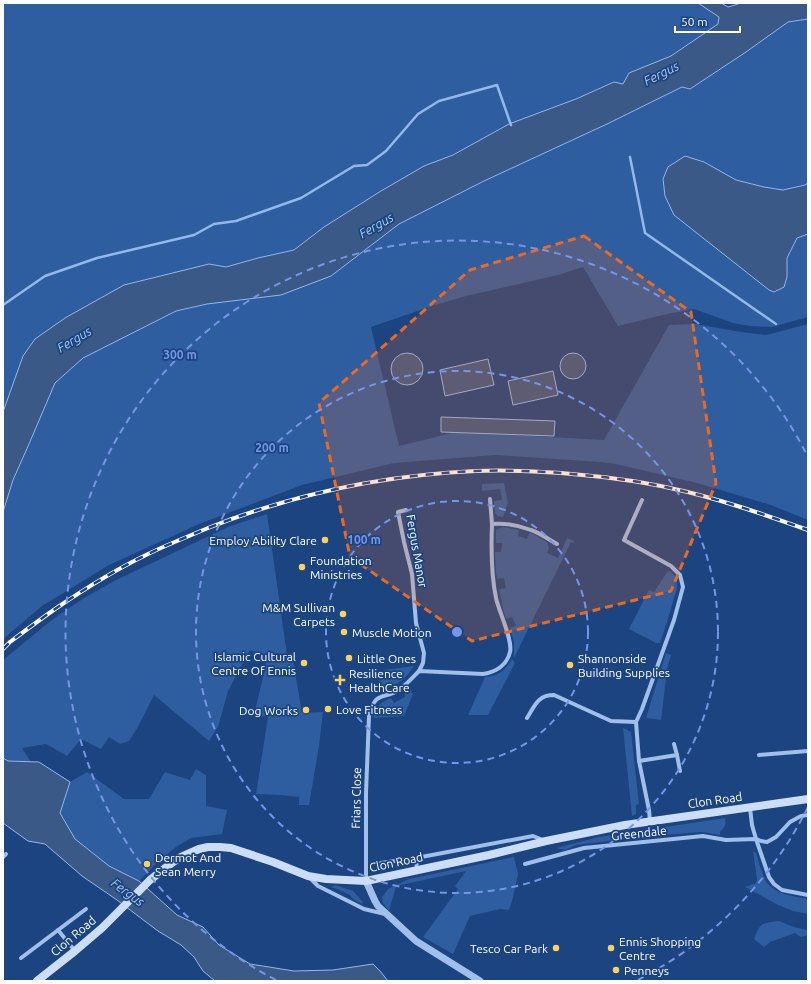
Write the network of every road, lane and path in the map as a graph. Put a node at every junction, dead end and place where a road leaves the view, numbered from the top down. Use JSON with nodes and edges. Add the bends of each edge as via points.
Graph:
{"nodes":[{"id":1,"x":490,"y":499,"type":"dead end"},
{"id":2,"x":642,"y":500,"type":"dead end"},
{"id":3,"x":406,"y":510,"type":"dead end"},
{"id":4,"x":492,"y":524,"type":"junction"},
{"id":5,"x":557,"y":544,"type":"dead end"},
{"id":6,"x":419,"y":671,"type":"junction"},
{"id":7,"x":527,"y":718,"type":"dead end"},
{"id":8,"x":636,"y":722,"type":"junction"},
{"id":9,"x":674,"y":744,"type":"dead end"},
{"id":10,"x":808,"y":751,"type":"edge"},
{"id":11,"x":677,"y":754,"type":"junction"},
{"id":12,"x":759,"y":755,"type":"dead end"},
{"id":13,"x":639,"y":761,"type":"junction"},
{"id":14,"x":680,"y":771,"type":"dead end"},
{"id":15,"x":808,"y":799,"type":"edge"},
{"id":16,"x":750,"y":808,"type":"junction"},
{"id":17,"x":808,"y":815,"type":"edge"},
{"id":18,"x":650,"y":821,"type":"junction"},
{"id":19,"x":756,"y":839,"type":"junction"},
{"id":20,"x":546,"y":841,"type":"junction"},
{"id":21,"x":416,"y":858,"type":"junction"},
{"id":22,"x":381,"y":863,"type":"dead end"},
{"id":23,"x":525,"y":864,"type":"dead end"},
{"id":24,"x":418,"y":870,"type":"junction"},
{"id":25,"x":308,"y":876,"type":"junction"},
{"id":26,"x":366,"y":881,"type":"junction"},
{"id":27,"x":808,"y":895,"type":"edge"},
{"id":28,"x":86,"y":909,"type":"dead end"},
{"id":29,"x":385,"y":914,"type":"junction"},
{"id":30,"x":58,"y":930,"type":"junction"},
{"id":31,"x":75,"y":951,"type":"junction"},
{"id":32,"x":21,"y":958,"type":"dead end"},
{"id":33,"x":37,"y":981,"type":"edge"},
{"id":34,"x":480,"y":981,"type":"edge"}],
"edges":[{"from":1,"to":4,"type":"street"},
{"from":2,"to":8,"type":"street","via":[[624,540],[671,566],[680,574],[683,587],[674,620]]},
{"from":3,"to":6,"type":"street","name":"Fergus Manor","via":[[398,512],[412,574],[416,623],[424,653]]},
{"from":4,"to":5,"type":"street","via":[[519,526],[532,530]]},
{"from":4,"to":6,"type":"street","via":[[491,552],[496,597],[510,641],[507,660],[499,668],[483,674]]},
{"from":6,"to":26,"type":"street","name":"Friars Close","via":[[400,689],[378,698],[372,705],[366,793]]},
{"from":7,"to":8,"type":"street","via":[[540,699],[554,695],[611,722]]},
{"from":8,"to":13,"type":"street"},
{"from":9,"to":11,"type":"street"},
{"from":10,"to":12,"type":"street"},
{"from":11,"to":13,"type":"street"},
{"from":11,"to":14,"type":"street"},
{"from":13,"to":18,"type":"street"},
{"from":15,"to":16,"type":"main road","name":"Clon Road"},
{"from":16,"to":18,"type":"main road","name":"Clon Road"},
{"from":16,"to":19,"type":"street"},
{"from":17,"to":19,"type":"street","name":"Greendale","via":[[790,822],[776,837],[767,842]]},
{"from":18,"to":20,"type":"main road","name":"Clon Road"},
{"from":19,"to":23,"type":"street","name":"Greendale","via":[[726,840],[703,836],[584,848]]},
{"from":19,"to":27,"type":"street","via":[[769,877],[774,884],[782,890]]},
{"from":20,"to":21,"type":"street","via":[[533,836]]},
{"from":20,"to":24,"type":"main road","name":"Clon Road"},
{"from":21,"to":22,"type":"street"},
{"from":21,"to":24,"type":"street"},
{"from":24,"to":26,"type":"main road","name":"Clon Road"},
{"from":25,"to":26,"type":"main road","name":"Clon Road"},
{"from":25,"to":29,"type":"street","via":[[318,886],[364,909]]},
{"from":25,"to":31,"type":"main road","name":"Clon Road","via":[[231,848],[220,846],[199,849],[173,862],[150,880]]},
{"from":26,"to":29,"type":"street","via":[[375,901]]},
{"from":28,"to":30,"type":"street"},
{"from":29,"to":34,"type":"street","via":[[416,941]]},
{"from":30,"to":31,"type":"street"},
{"from":30,"to":32,"type":"street"},
{"from":31,"to":33,"type":"main road","name":"Clon Road"}]}
